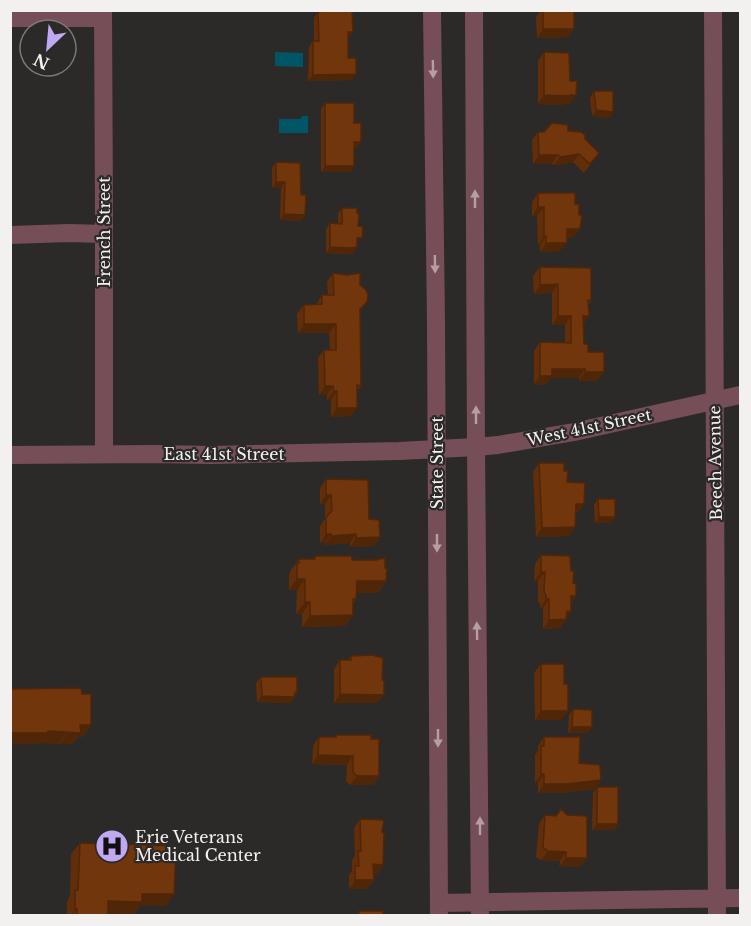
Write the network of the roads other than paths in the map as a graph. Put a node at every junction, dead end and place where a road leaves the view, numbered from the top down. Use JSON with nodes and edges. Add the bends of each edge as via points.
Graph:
{"nodes":[{"id":1,"x":432,"y":10,"type":"edge"},
{"id":2,"x":474,"y":10,"type":"edge"},
{"id":3,"x":713,"y":10,"type":"edge"},
{"id":4,"x":103,"y":14,"type":"edge"},
{"id":5,"x":10,"y":18,"type":"edge"},
{"id":6,"x":104,"y":234,"type":"junction"},
{"id":7,"x":10,"y":235,"type":"edge"},
{"id":8,"x":741,"y":395,"type":"edge"},
{"id":9,"x":714,"y":401,"type":"junction"},
{"id":10,"x":476,"y":447,"type":"junction"},
{"id":11,"x":437,"y":450,"type":"junction"},
{"id":12,"x":104,"y":454,"type":"junction"},
{"id":13,"x":10,"y":455,"type":"edge"},
{"id":14,"x":741,"y":898,"type":"edge"},
{"id":15,"x":717,"y":907,"type":"edge"},
{"id":16,"x":440,"y":909,"type":"edge"},
{"id":17,"x":480,"y":909,"type":"edge"}],
"edges":[{"from":1,"to":11,"type":"street","name":"State Street","one_way":true},
{"from":10,"to":2,"type":"street","one_way":true},
{"from":3,"to":9,"type":"street","name":"Beech Avenue"},
{"from":4,"to":5,"type":"street"},
{"from":4,"to":6,"type":"street","name":"French Street"},
{"from":6,"to":7,"type":"street"},
{"from":6,"to":12,"type":"street","name":"French Street"},
{"from":8,"to":9,"type":"street","name":"West 41st Street"},
{"from":9,"to":10,"type":"street","name":"West 41st Street","via":[[574,432]]},
{"from":9,"to":15,"type":"street","name":"Beech Avenue"},
{"from":10,"to":11,"type":"street","name":"West 41st Street"},
{"from":17,"to":10,"type":"street","one_way":true},
{"from":11,"to":12,"type":"street","name":"East 41st Street","via":[[211,456]]},
{"from":11,"to":16,"type":"street","name":"State Street","one_way":true},
{"from":12,"to":13,"type":"street","name":"East 41st Street"},
{"from":14,"to":15,"type":"street"},
{"from":15,"to":17,"type":"street"},
{"from":16,"to":17,"type":"street"}]}
